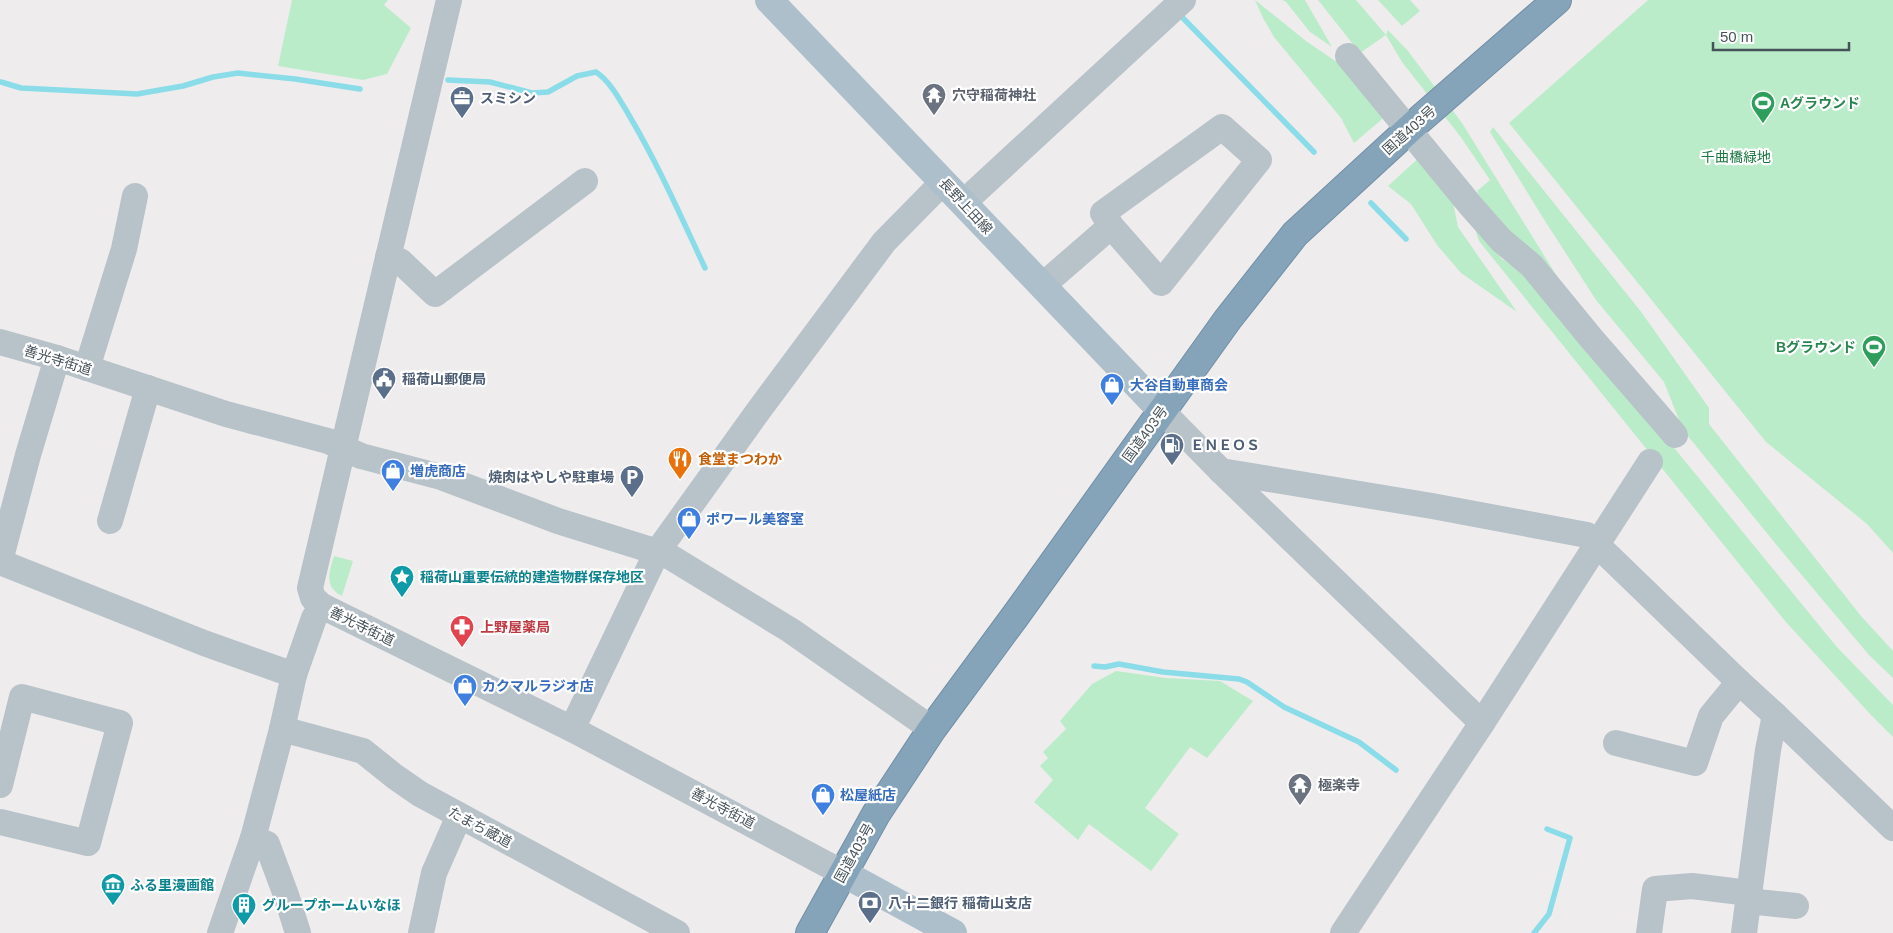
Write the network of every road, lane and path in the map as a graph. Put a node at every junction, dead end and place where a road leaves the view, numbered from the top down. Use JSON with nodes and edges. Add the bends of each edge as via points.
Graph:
{"nodes":[{"id":1,"x":449,"y":0,"type":"edge"},
{"id":2,"x":1182,"y":0,"type":"edge"},
{"id":3,"x":1557,"y":0,"type":"edge"},
{"id":4,"x":775,"y":2,"type":"edge"},
{"id":5,"x":1348,"y":56,"type":"dead end"},
{"id":6,"x":1409,"y":130,"type":"junction"},
{"id":7,"x":585,"y":181,"type":"dead end"},
{"id":8,"x":943,"y":182,"type":"junction"},
{"id":9,"x":135,"y":196,"type":"dead end"},
{"id":10,"x":963,"y":203,"type":"junction"},
{"id":11,"x":1111,"y":226,"type":"junction"},
{"id":12,"x":388,"y":257,"type":"junction"},
{"id":13,"x":1042,"y":286,"type":"junction"},
{"id":14,"x":0,"y":342,"type":"edge"},
{"id":15,"x":57,"y":358,"type":"junction"},
{"id":16,"x":87,"y":368,"type":"junction"},
{"id":17,"x":148,"y":388,"type":"junction"},
{"id":18,"x":1162,"y":411,"type":"junction"},
{"id":19,"x":1675,"y":435,"type":"dead end"},
{"id":20,"x":343,"y":448,"type":"junction"},
{"id":21,"x":1650,"y":462,"type":"dead end"},
{"id":22,"x":1221,"y":471,"type":"junction"},
{"id":23,"x":110,"y":521,"type":"dead end"},
{"id":24,"x":1596,"y":544,"type":"junction"},
{"id":25,"x":657,"y":552,"type":"junction"},
{"id":26,"x":0,"y":562,"type":"edge"},
{"id":27,"x":322,"y":606,"type":"junction"},
{"id":28,"x":294,"y":675,"type":"junction"},
{"id":29,"x":1739,"y":682,"type":"junction"},
{"id":30,"x":1775,"y":714,"type":"junction"},
{"id":31,"x":1482,"y":724,"type":"junction"},
{"id":32,"x":282,"y":729,"type":"junction"},
{"id":33,"x":572,"y":729,"type":"junction"},
{"id":34,"x":932,"y":729,"type":"junction"},
{"id":35,"x":1616,"y":743,"type":"dead end"},
{"id":36,"x":0,"y":785,"type":"edge"},
{"id":37,"x":460,"y":816,"type":"junction"},
{"id":38,"x":0,"y":822,"type":"edge"},
{"id":39,"x":1893,"y":828,"type":"edge"},
{"id":40,"x":252,"y":838,"type":"junction"},
{"id":41,"x":843,"y":872,"type":"junction"},
{"id":42,"x":1748,"y":897,"type":"junction"},
{"id":43,"x":1796,"y":906,"type":"dead end"},
{"id":44,"x":220,"y":933,"type":"edge"},
{"id":45,"x":298,"y":933,"type":"edge"},
{"id":46,"x":422,"y":933,"type":"edge"},
{"id":47,"x":677,"y":933,"type":"edge"},
{"id":48,"x":810,"y":933,"type":"edge"},
{"id":49,"x":953,"y":933,"type":"edge"},
{"id":50,"x":1343,"y":933,"type":"edge"},
{"id":51,"x":1649,"y":933,"type":"edge"},
{"id":52,"x":1744,"y":933,"type":"edge"}],
"edges":[{"from":1,"to":12,"type":"street"},
{"from":2,"to":10,"type":"street"},
{"from":3,"to":6,"type":"highway","name":"国道403号"},
{"from":4,"to":8,"type":"main road","name":"長野上田線"},
{"from":5,"to":6,"type":"street"},
{"from":6,"to":18,"type":"highway","name":"国道403号","via":[[1295,234],[1228,319]]},
{"from":6,"to":19,"type":"street","via":[[1501,240],[1532,266]]},
{"from":7,"to":12,"type":"street","via":[[435,294],[400,260]]},
{"from":8,"to":10,"type":"main road","name":"長野上田線"},
{"from":8,"to":25,"type":"street","via":[[884,242]]},
{"from":9,"to":16,"type":"street","via":[[124,249]]},
{"from":10,"to":13,"type":"main road","name":"長野上田線"},
{"from":11,"to":11,"type":"street","via":[[1161,283],[1259,160],[1222,127],[1103,213]]},
{"from":11,"to":13,"type":"street"},
{"from":12,"to":20,"type":"street"},
{"from":13,"to":18,"type":"main road","name":"長野上田線"},
{"from":14,"to":15,"type":"street","name":"善光寺街道"},
{"from":15,"to":16,"type":"street","name":"善光寺街道"},
{"from":15,"to":26,"type":"street"},
{"from":16,"to":17,"type":"street","name":"善光寺街道"},
{"from":17,"to":20,"type":"street","name":"善光寺街道"},
{"from":17,"to":23,"type":"street"},
{"from":18,"to":22,"type":"street"},
{"from":18,"to":34,"type":"highway","name":"国道403号"},
{"from":20,"to":25,"type":"street","via":[[361,456],[441,477],[558,521]]},
{"from":20,"to":27,"type":"street","name":"善光寺街道","via":[[310,588],[313,598]]},
{"from":21,"to":24,"type":"street"},
{"from":22,"to":24,"type":"street","via":[[1588,535]]},
{"from":22,"to":31,"type":"street"},
{"from":24,"to":29,"type":"street"},
{"from":24,"to":31,"type":"street"},
{"from":25,"to":33,"type":"street"},
{"from":25,"to":34,"type":"street","via":[[790,630]]},
{"from":26,"to":28,"type":"street"},
{"from":27,"to":28,"type":"street","via":[[314,618]]},
{"from":27,"to":33,"type":"street","name":"善光寺街道"},
{"from":28,"to":32,"type":"street"},
{"from":29,"to":30,"type":"street"},
{"from":29,"to":35,"type":"street","via":[[1712,716],[1695,763]]},
{"from":30,"to":39,"type":"street"},
{"from":30,"to":42,"type":"street"},
{"from":31,"to":50,"type":"street"},
{"from":32,"to":37,"type":"street","name":"たまち蔵道","via":[[362,752],[400,781]]},
{"from":32,"to":40,"type":"street"},
{"from":33,"to":41,"type":"street","name":"善光寺街道"},
{"from":34,"to":41,"type":"highway","name":"国道403号","via":[[876,814]]},
{"from":36,"to":38,"type":"street","via":[[22,697],[120,723],[88,843]]},
{"from":37,"to":46,"type":"street","via":[[434,873]]},
{"from":37,"to":47,"type":"street","name":"たまち蔵道"},
{"from":40,"to":44,"type":"street"},
{"from":40,"to":45,"type":"street","via":[[267,844]]},
{"from":41,"to":48,"type":"highway","name":"国道403号"},
{"from":41,"to":49,"type":"main road"},
{"from":42,"to":43,"type":"street"},
{"from":42,"to":51,"type":"street","via":[[1692,886],[1655,889]]},
{"from":42,"to":52,"type":"street"}]}
